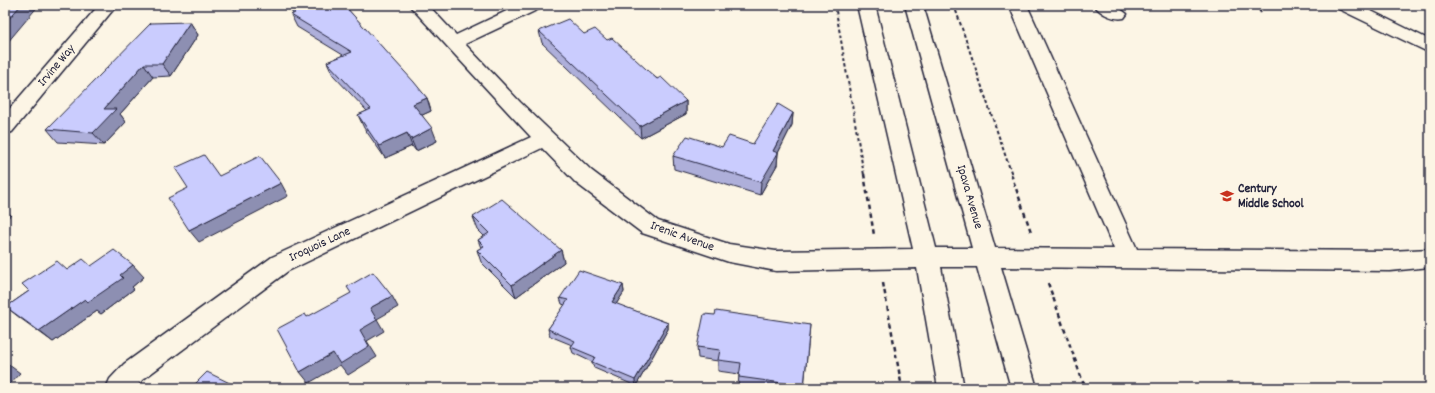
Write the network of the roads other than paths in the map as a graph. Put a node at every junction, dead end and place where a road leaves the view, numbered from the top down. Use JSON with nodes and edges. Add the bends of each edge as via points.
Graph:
{"nodes":[{"id":1,"x":108,"y":5,"type":"edge"},
{"id":2,"x":418,"y":5,"type":"edge"},
{"id":3,"x":533,"y":5,"type":"edge"},
{"id":4,"x":866,"y":5,"type":"edge"},
{"id":5,"x":914,"y":5,"type":"edge"},
{"id":6,"x":1018,"y":5,"type":"edge"},
{"id":7,"x":1103,"y":5,"type":"edge"},
{"id":8,"x":1345,"y":5,"type":"edge"},
{"id":9,"x":1118,"y":14,"type":"dead end"},
{"id":10,"x":453,"y":43,"type":"junction"},
{"id":11,"x":1430,"y":47,"type":"edge"},
{"id":12,"x":5,"y":127,"type":"edge"},
{"id":13,"x":544,"y":139,"type":"junction"},
{"id":14,"x":986,"y":257,"type":"junction"},
{"id":15,"x":927,"y":258,"type":"junction"},
{"id":16,"x":1430,"y":258,"type":"edge"},
{"id":17,"x":1130,"y":260,"type":"junction"},
{"id":18,"x":118,"y":388,"type":"edge"},
{"id":19,"x":951,"y":388,"type":"edge"},
{"id":20,"x":1024,"y":388,"type":"edge"}],
"edges":[{"from":1,"to":12,"type":"street","name":"Irvine Way"},
{"from":2,"to":10,"type":"street","name":"Irenic Avenue"},
{"from":3,"to":10,"type":"street"},
{"from":4,"to":15,"type":"street"},
{"from":5,"to":14,"type":"street","name":"Ipava Avenue"},
{"from":6,"to":17,"type":"street"},
{"from":7,"to":9,"type":"street"},
{"from":8,"to":11,"type":"street"},
{"from":10,"to":13,"type":"street","name":"Irenic Avenue"},
{"from":13,"to":15,"type":"street","name":"Irenic Avenue","via":[[584,177],[650,227],[729,253],[776,261]]},
{"from":13,"to":18,"type":"street","name":"Iroquois Lane","via":[[280,264],[133,372]]},
{"from":14,"to":15,"type":"street","name":"Irenic Avenue"},
{"from":14,"to":17,"type":"street","name":"Irenic Avenue"},
{"from":14,"to":20,"type":"street","name":"Ipava Avenue"},
{"from":15,"to":19,"type":"street"},
{"from":16,"to":17,"type":"street","name":"Irenic Avenue","via":[[1390,261]]}]}
